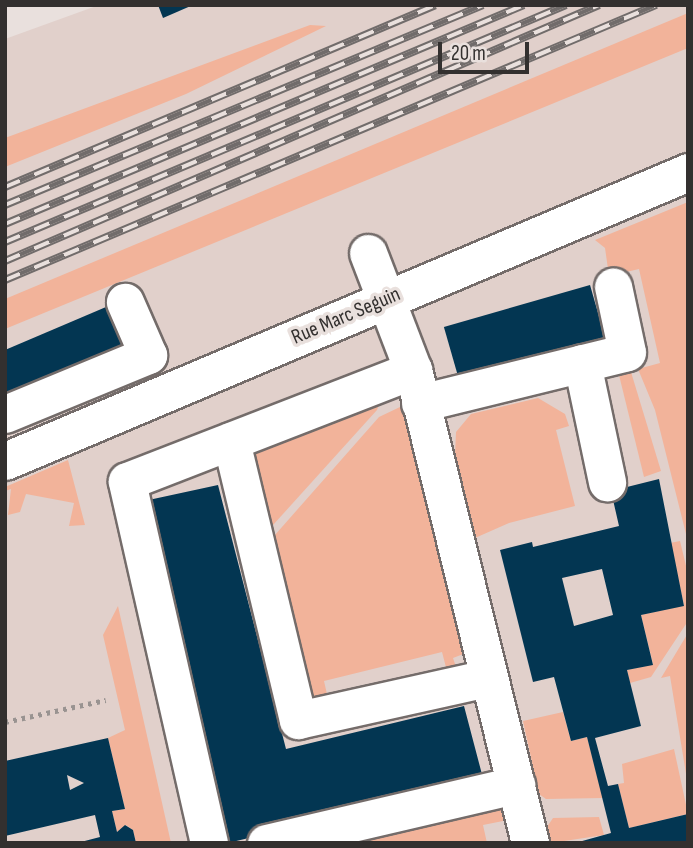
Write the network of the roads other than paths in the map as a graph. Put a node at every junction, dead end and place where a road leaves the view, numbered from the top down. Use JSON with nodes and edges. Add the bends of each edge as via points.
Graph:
{"nodes":[{"id":1,"x":688,"y":172,"type":"edge"},
{"id":2,"x":368,"y":253,"type":"dead end"},
{"id":3,"x":613,"y":286,"type":"dead end"},
{"id":4,"x":386,"y":299,"type":"junction"},
{"id":5,"x":125,"y":302,"type":"dead end"},
{"id":6,"x":136,"y":360,"type":"junction"},
{"id":7,"x":582,"y":363,"type":"junction"},
{"id":8,"x":417,"y":387,"type":"junction"},
{"id":9,"x":152,"y":398,"type":"junction"},
{"id":10,"x":5,"y":414,"type":"edge"},
{"id":11,"x":232,"y":441,"type":"junction"},
{"id":12,"x":5,"y":461,"type":"edge"},
{"id":13,"x":607,"y":482,"type":"dead end"},
{"id":14,"x":488,"y":678,"type":"junction"},
{"id":15,"x":516,"y":785,"type":"junction"},
{"id":16,"x":209,"y":843,"type":"edge"},
{"id":17,"x":266,"y":843,"type":"edge"},
{"id":18,"x":530,"y":843,"type":"edge"}],
"edges":[{"from":1,"to":4,"type":"street","name":"Rue Marc Seguin"},
{"from":2,"to":4,"type":"street"},
{"from":3,"to":7,"type":"street","via":[[627,352]]},
{"from":4,"to":8,"type":"street"},
{"from":4,"to":9,"type":"street","name":"Rue Marc Seguin"},
{"from":5,"to":6,"type":"street","via":[[148,355]]},
{"from":6,"to":9,"type":"street"},
{"from":6,"to":10,"type":"street"},
{"from":7,"to":8,"type":"street"},
{"from":7,"to":13,"type":"street"},
{"from":8,"to":11,"type":"street"},
{"from":8,"to":14,"type":"street"},
{"from":9,"to":12,"type":"street","name":"Rue Marc Seguin"},
{"from":11,"to":14,"type":"street","via":[[299,720]]},
{"from":11,"to":16,"type":"street","via":[[127,481]]},
{"from":14,"to":15,"type":"street"},
{"from":15,"to":17,"type":"street"},
{"from":15,"to":18,"type":"street"}]}
